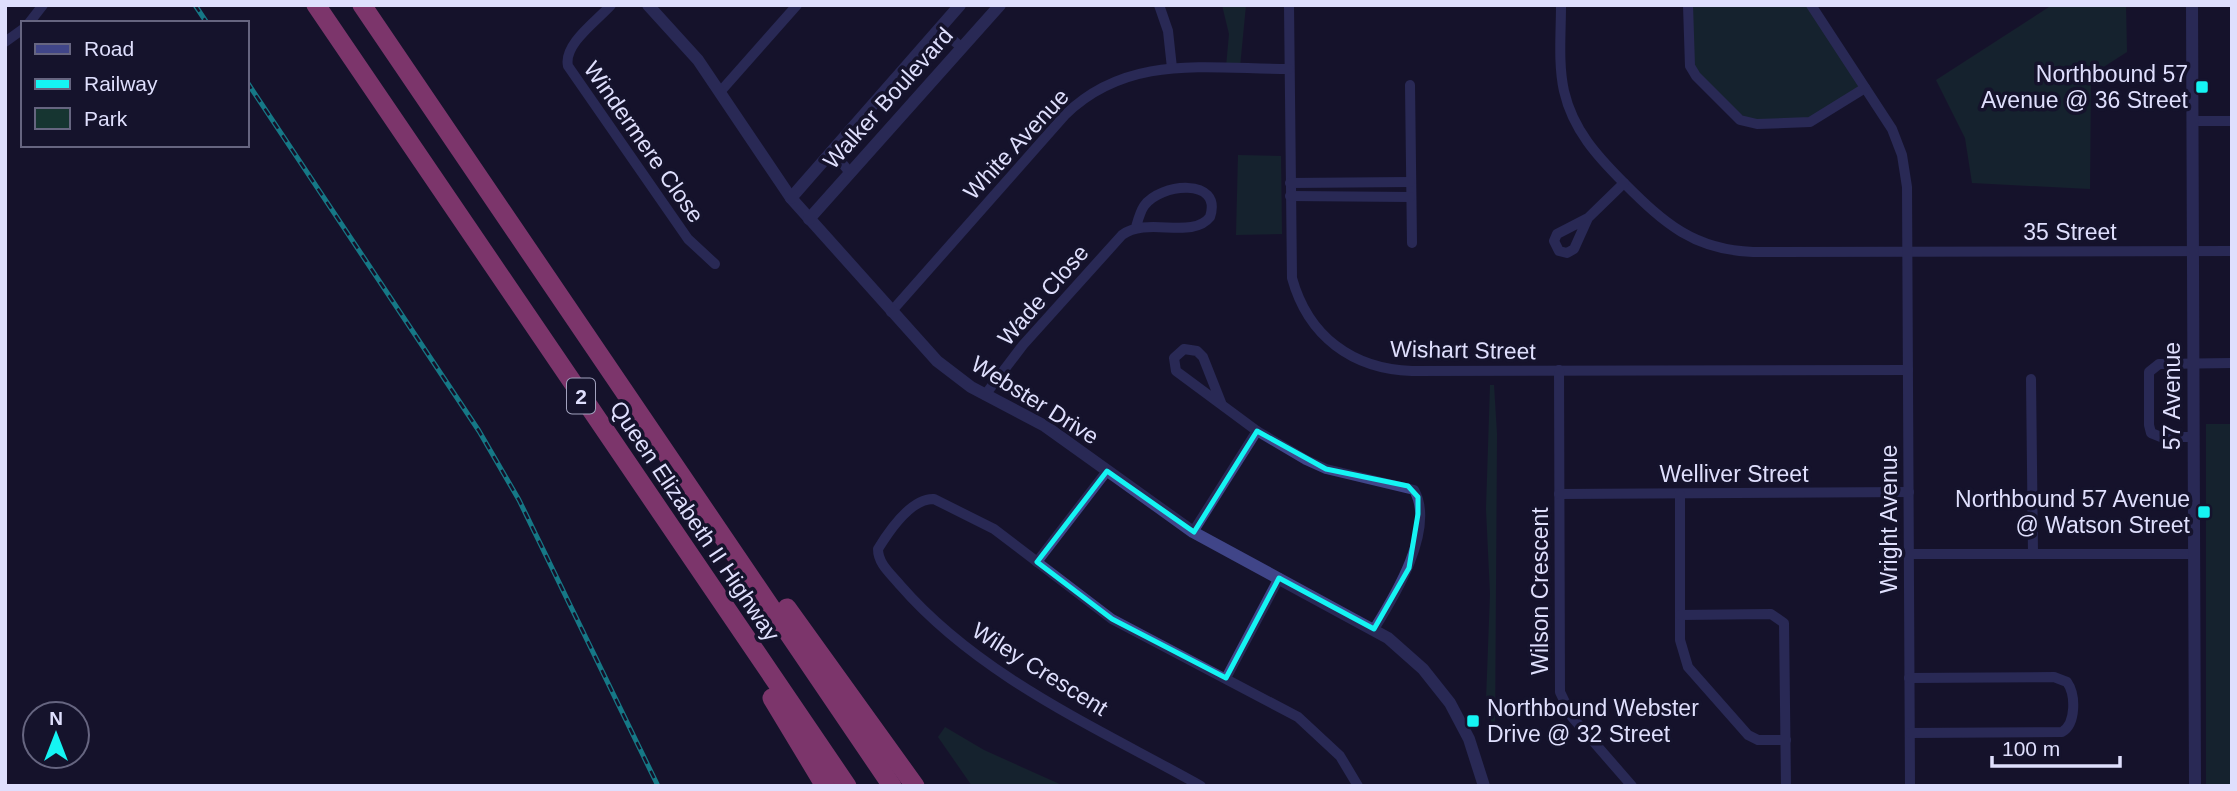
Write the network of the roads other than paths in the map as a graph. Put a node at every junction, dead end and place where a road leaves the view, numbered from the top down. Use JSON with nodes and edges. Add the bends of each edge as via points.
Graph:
{"nodes":[{"id":1,"x":43,"y":5,"type":"edge"},
{"id":2,"x":316,"y":5,"type":"edge"},
{"id":3,"x":362,"y":5,"type":"edge"},
{"id":4,"x":611,"y":5,"type":"edge"},
{"id":5,"x":648,"y":5,"type":"edge"},
{"id":6,"x":797,"y":5,"type":"edge"},
{"id":7,"x":960,"y":5,"type":"edge"},
{"id":8,"x":1000,"y":5,"type":"edge"},
{"id":9,"x":1159,"y":5,"type":"edge"},
{"id":10,"x":1289,"y":5,"type":"edge"},
{"id":11,"x":1561,"y":5,"type":"edge"},
{"id":12,"x":1688,"y":5,"type":"edge"},
{"id":13,"x":2192,"y":5,"type":"edge"},
{"id":14,"x":1814,"y":6,"type":"edge"},
{"id":15,"x":31,"y":21,"type":"edge"},
{"id":16,"x":939,"y":28,"type":"junction"},
{"id":17,"x":21,"y":30,"type":"edge"},
{"id":18,"x":5,"y":42,"type":"edge"},
{"id":19,"x":961,"y":47,"type":"junction"},
{"id":20,"x":1172,"y":68,"type":"junction"},
{"id":21,"x":1289,"y":69,"type":"junction"},
{"id":22,"x":1410,"y":85,"type":"dead end"},
{"id":23,"x":1865,"y":88,"type":"junction"},
{"id":24,"x":720,"y":92,"type":"junction"},
{"id":25,"x":2193,"y":121,"type":"junction"},
{"id":26,"x":2232,"y":121,"type":"edge"},
{"id":27,"x":832,"y":150,"type":"junction"},
{"id":28,"x":850,"y":173,"type":"junction"},
{"id":29,"x":1290,"y":183,"type":"junction"},
{"id":30,"x":1410,"y":183,"type":"junction"},
{"id":31,"x":1624,"y":183,"type":"junction"},
{"id":32,"x":1290,"y":196,"type":"junction"},
{"id":33,"x":1410,"y":197,"type":"junction"},
{"id":34,"x":791,"y":198,"type":"junction"},
{"id":35,"x":1588,"y":218,"type":"dead end"},
{"id":36,"x":808,"y":219,"type":"junction"},
{"id":37,"x":1136,"y":227,"type":"junction"},
{"id":38,"x":1412,"y":243,"type":"dead end"},
{"id":39,"x":1907,"y":251,"type":"junction"},
{"id":40,"x":2193,"y":251,"type":"junction"},
{"id":41,"x":2232,"y":251,"type":"edge"},
{"id":42,"x":715,"y":264,"type":"dead end"},
{"id":43,"x":891,"y":312,"type":"junction"},
{"id":44,"x":2193,"y":363,"type":"junction"},
{"id":45,"x":2232,"y":363,"type":"edge"},
{"id":46,"x":1559,"y":370,"type":"junction"},
{"id":47,"x":1908,"y":370,"type":"junction"},
{"id":48,"x":2031,"y":379,"type":"dead end"},
{"id":49,"x":985,"y":395,"type":"junction"},
{"id":50,"x":634,"y":405,"type":"junction"},
{"id":51,"x":1222,"y":405,"type":"junction"},
{"id":52,"x":1257,"y":431,"type":"junction"},
{"id":53,"x":2193,"y":437,"type":"junction"},
{"id":54,"x":1107,"y":471,"type":"junction"},
{"id":55,"x":1909,"y":492,"type":"junction"},
{"id":56,"x":647,"y":494,"type":"junction"},
{"id":57,"x":1559,"y":494,"type":"junction"},
{"id":58,"x":1680,"y":494,"type":"junction"},
{"id":59,"x":1193,"y":531,"type":"junction"},
{"id":60,"x":1909,"y":554,"type":"junction"},
{"id":61,"x":2033,"y":554,"type":"junction"},
{"id":62,"x":2194,"y":554,"type":"junction"},
{"id":63,"x":1037,"y":562,"type":"junction"},
{"id":64,"x":1279,"y":578,"type":"junction"},
{"id":65,"x":1680,"y":615,"type":"junction"},
{"id":66,"x":1374,"y":629,"type":"junction"},
{"id":67,"x":1226,"y":678,"type":"junction"},
{"id":68,"x":1909,"y":678,"type":"junction"},
{"id":69,"x":1910,"y":733,"type":"junction"},
{"id":70,"x":1786,"y":740,"type":"junction"},
{"id":71,"x":825,"y":786,"type":"edge"},
{"id":72,"x":847,"y":786,"type":"edge"},
{"id":73,"x":892,"y":786,"type":"edge"},
{"id":74,"x":915,"y":786,"type":"edge"},
{"id":75,"x":1201,"y":786,"type":"edge"},
{"id":76,"x":1358,"y":786,"type":"edge"},
{"id":77,"x":1484,"y":786,"type":"edge"},
{"id":78,"x":1632,"y":786,"type":"edge"},
{"id":79,"x":1786,"y":786,"type":"edge"},
{"id":80,"x":1910,"y":786,"type":"edge"},
{"id":81,"x":2195,"y":786,"type":"edge"}],
"edges":[{"from":1,"to":15,"type":"street"},
{"from":2,"to":56,"type":"highway","name":"Queen Elizabeth II Highway","number":"2"},
{"from":3,"to":50,"type":"highway","name":"Queen Elizabeth II Highway","number":"2"},
{"from":4,"to":42,"type":"street","name":"Windermere Close","via":[[571,47],[568,66],[688,239]]},
{"from":5,"to":24,"type":"street","name":"Webster Drive","via":[[683,41]]},
{"from":6,"to":24,"type":"street"},
{"from":7,"to":16,"type":"street","name":"Walker Boulevard"},
{"from":8,"to":19,"type":"street","name":"Walker Boulevard"},
{"from":9,"to":20,"type":"street","via":[[1168,31]]},
{"from":10,"to":21,"type":"street","name":"Wishart Street"},
{"from":11,"to":31,"type":"street","name":"35 Street","via":[[1562,78],[1570,109],[1586,141]]},
{"from":12,"to":23,"type":"street","via":[[1690,66],[1740,120],[1757,124],[1810,122]]},
{"from":13,"to":25,"type":"street","name":"57 Avenue"},
{"from":14,"to":23,"type":"street","name":"Wright Avenue"},
{"from":16,"to":19,"type":"street"},
{"from":16,"to":27,"type":"street","name":"Walker Boulevard"},
{"from":17,"to":18,"type":"street"},
{"from":19,"to":28,"type":"street","name":"Walker Boulevard"},
{"from":20,"to":21,"type":"street","name":"White Avenue"},
{"from":20,"to":43,"type":"street","name":"White Avenue","via":[[1125,75],[1075,105]]},
{"from":21,"to":29,"type":"street","name":"Wishart Street"},
{"from":22,"to":30,"type":"street"},
{"from":23,"to":39,"type":"street","name":"Wright Avenue","via":[[1892,129],[1902,155]]},
{"from":24,"to":34,"type":"street","name":"Webster Drive"},
{"from":25,"to":26,"type":"street"},
{"from":25,"to":40,"type":"street","name":"57 Avenue"},
{"from":27,"to":28,"type":"street"},
{"from":27,"to":34,"type":"street","name":"Walker Boulevard"},
{"from":28,"to":36,"type":"street","name":"Walker Boulevard"},
{"from":29,"to":30,"type":"street"},
{"from":29,"to":32,"type":"street","name":"Wishart Street"},
{"from":30,"to":33,"type":"street"},
{"from":31,"to":35,"type":"street"},
{"from":31,"to":39,"type":"street","name":"35 Street","via":[[1669,226],[1723,248],[1753,252]]},
{"from":32,"to":33,"type":"street"},
{"from":32,"to":46,"type":"street","name":"Wishart Street","via":[[1290,261],[1296,292],[1313,325],[1341,351],[1363,363],[1397,371]]},
{"from":33,"to":38,"type":"street"},
{"from":34,"to":36,"type":"street","name":"Webster Drive"},
{"from":36,"to":43,"type":"street","name":"Webster Drive"},
{"from":37,"to":37,"type":"street","name":"Wade Close","via":[[1197,227],[1210,217],[1210,200],[1195,188],[1164,190],[1142,208]]},
{"from":37,"to":49,"type":"street","name":"Wade Close","via":[[1113,244]]},
{"from":39,"to":40,"type":"street","name":"35 Street"},
{"from":39,"to":47,"type":"street","name":"Wright Avenue"},
{"from":40,"to":41,"type":"street","name":"35 Street"},
{"from":40,"to":44,"type":"street","name":"57 Avenue"},
{"from":43,"to":49,"type":"street","name":"Webster Drive","via":[[937,361]]},
{"from":44,"to":45,"type":"street"},
{"from":44,"to":53,"type":"street","name":"57 Avenue"},
{"from":44,"to":53,"type":"street","via":[[2156,365],[2149,372],[2148,388],[2151,433]]},
{"from":46,"to":47,"type":"street","name":"Wishart Street"},
{"from":46,"to":57,"type":"street","name":"Wilson Crescent"},
{"from":47,"to":55,"type":"street","name":"Wright Avenue"},
{"from":48,"to":61,"type":"street"},
{"from":49,"to":54,"type":"street","name":"Webster Drive","via":[[1045,426]]},
{"from":50,"to":73,"type":"highway","name":"Queen Elizabeth II Highway","number":"2"},
{"from":50,"to":74,"type":"highway","via":[[681,462]]},
{"from":51,"to":51,"type":"street","via":[[1203,357],[1184,349],[1174,358],[1176,371]]},
{"from":51,"to":52,"type":"street"},
{"from":52,"to":59,"type":"street"},
{"from":52,"to":66,"type":"street","via":[[1326,469],[1414,490],[1419,514],[1409,568]]},
{"from":53,"to":62,"type":"street","name":"57 Avenue"},
{"from":54,"to":59,"type":"street","name":"Webster Drive"},
{"from":54,"to":63,"type":"street"},
{"from":55,"to":58,"type":"street","name":"Welliver Street"},
{"from":55,"to":60,"type":"street","name":"Wright Avenue"},
{"from":56,"to":71,"type":"highway"},
{"from":56,"to":72,"type":"highway","name":"Queen Elizabeth II Highway","number":"2"},
{"from":57,"to":58,"type":"street","name":"Welliver Street"},
{"from":57,"to":78,"type":"street","name":"Wilson Crescent","via":[[1560,692],[1572,717]]},
{"from":58,"to":65,"type":"street"},
{"from":59,"to":64,"type":"street","name":"Webster Drive"},
{"from":60,"to":61,"type":"street"},
{"from":60,"to":68,"type":"street","name":"Wright Avenue"},
{"from":61,"to":62,"type":"street"},
{"from":62,"to":81,"type":"street","name":"57 Avenue"},
{"from":63,"to":67,"type":"street","name":"Wiley Crescent","via":[[1112,618]]},
{"from":63,"to":75,"type":"street","name":"Wiley Crescent","via":[[986,525],[931,499],[918,503],[878,549],[882,564],[907,593],[978,658]]},
{"from":64,"to":66,"type":"street","name":"Webster Drive"},
{"from":64,"to":67,"type":"street"},
{"from":65,"to":70,"type":"street","via":[[1681,653],[1701,683],[1748,736]]},
{"from":65,"to":70,"type":"street","via":[[1771,614],[1781,619],[1785,630]]},
{"from":66,"to":77,"type":"street","name":"Webster Drive","via":[[1406,652],[1442,692],[1464,730]]},
{"from":67,"to":76,"type":"street","name":"Wiley Crescent","via":[[1298,717],[1324,738]]},
{"from":68,"to":69,"type":"street","name":"Wright Avenue"},
{"from":68,"to":69,"type":"street","via":[[2054,677],[2067,682],[2072,693],[2071,720],[2062,732]]},
{"from":69,"to":80,"type":"street","name":"Wright Avenue"},
{"from":70,"to":79,"type":"street"}]}
